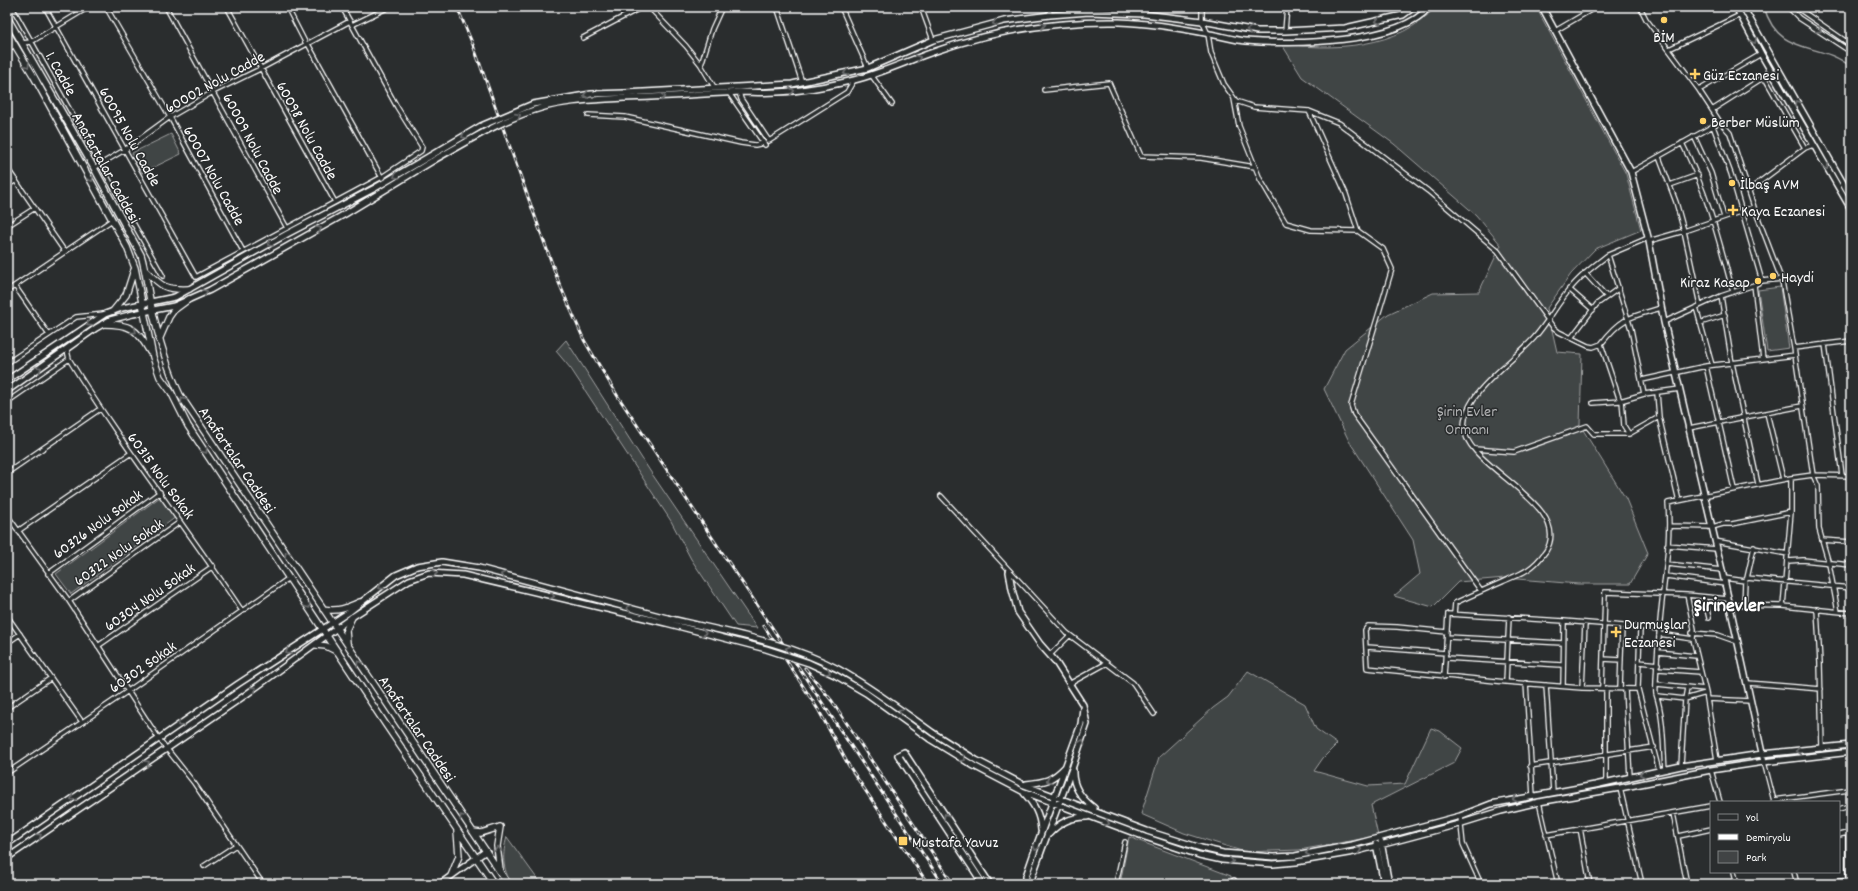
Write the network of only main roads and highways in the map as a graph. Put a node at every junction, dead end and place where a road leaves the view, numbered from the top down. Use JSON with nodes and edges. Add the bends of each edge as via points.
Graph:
{"nodes":[{"id":1,"x":7,"y":17,"type":"edge"},
{"id":2,"x":7,"y":32,"type":"edge"},
{"id":3,"x":135,"y":268,"type":"junction"},
{"id":4,"x":145,"y":270,"type":"junction"},
{"id":5,"x":189,"y":289,"type":"road end"},
{"id":6,"x":189,"y":299,"type":"road end"},
{"id":7,"x":113,"y":311,"type":"road end"},
{"id":8,"x":103,"y":324,"type":"road end"},
{"id":9,"x":159,"y":340,"type":"junction"},
{"id":10,"x":153,"y":357,"type":"junction"},
{"id":11,"x":360,"y":602,"type":"road end"},
{"id":12,"x":323,"y":609,"type":"junction"},
{"id":13,"x":352,"y":617,"type":"road end"},
{"id":14,"x":316,"y":645,"type":"road end"},
{"id":15,"x":349,"y":649,"type":"junction"},
{"id":16,"x":339,"y":653,"type":"junction"},
{"id":17,"x":458,"y":830,"type":"junction"},
{"id":18,"x":473,"y":832,"type":"junction"},
{"id":19,"x":500,"y":872,"type":"junction"},
{"id":20,"x":451,"y":876,"type":"road end"},
{"id":21,"x":494,"y":884,"type":"edge"},
{"id":22,"x":508,"y":884,"type":"edge"}],
"edges":[{"from":1,"to":4,"type":"main road","name":"Anafartalar Caddesi","via":[[94,168],[140,255]]},
{"from":2,"to":3,"type":"main road","name":"Anafartalar Caddesi","one_way":true,"via":[[113,219]]},
{"from":3,"to":7,"type":"main road","via":[[126,295]]},
{"from":3,"to":10,"type":"main road","name":"Anafartalar Caddesi"},
{"from":4,"to":5,"type":"main road","via":[[162,286],[177,290]]},
{"from":4,"to":9,"type":"main road","name":"Anafartalar Caddesi"},
{"from":6,"to":9,"type":"main road","via":[[174,310]]},
{"from":8,"to":10,"type":"main road","one_way":true,"via":[[131,328],[141,336]]},
{"from":12,"to":9,"type":"main road","name":"Anafartalar Caddesi","one_way":true,"via":[[180,395],[169,372]]},
{"from":10,"to":16,"type":"main road","name":"Anafartalar Caddesi","one_way":true,"via":[[160,377],[171,392],[188,426]]},
{"from":11,"to":12,"type":"main road","via":[[342,610]]},
{"from":12,"to":15,"type":"main road","name":"Anafartalar Caddesi"},
{"from":13,"to":15,"type":"main road","via":[[346,630]]},
{"from":14,"to":16,"type":"main road","via":[[326,646]]},
{"from":18,"to":15,"type":"main road","name":"Anafartalar Caddesi","one_way":true},
{"from":16,"to":17,"type":"main road","name":"Anafartalar Caddesi"},
{"from":17,"to":20,"type":"main road","via":[[459,856]]},
{"from":17,"to":21,"type":"main road","name":"Anafartalar Caddesi"},
{"from":18,"to":19,"type":"main road","name":"Anafartalar Caddesi"},
{"from":19,"to":18,"type":"main road","one_way":true,"via":[[497,846],[500,827],[481,833]]},
{"from":19,"to":22,"type":"main road","name":"Anafartalar Caddesi"}]}
